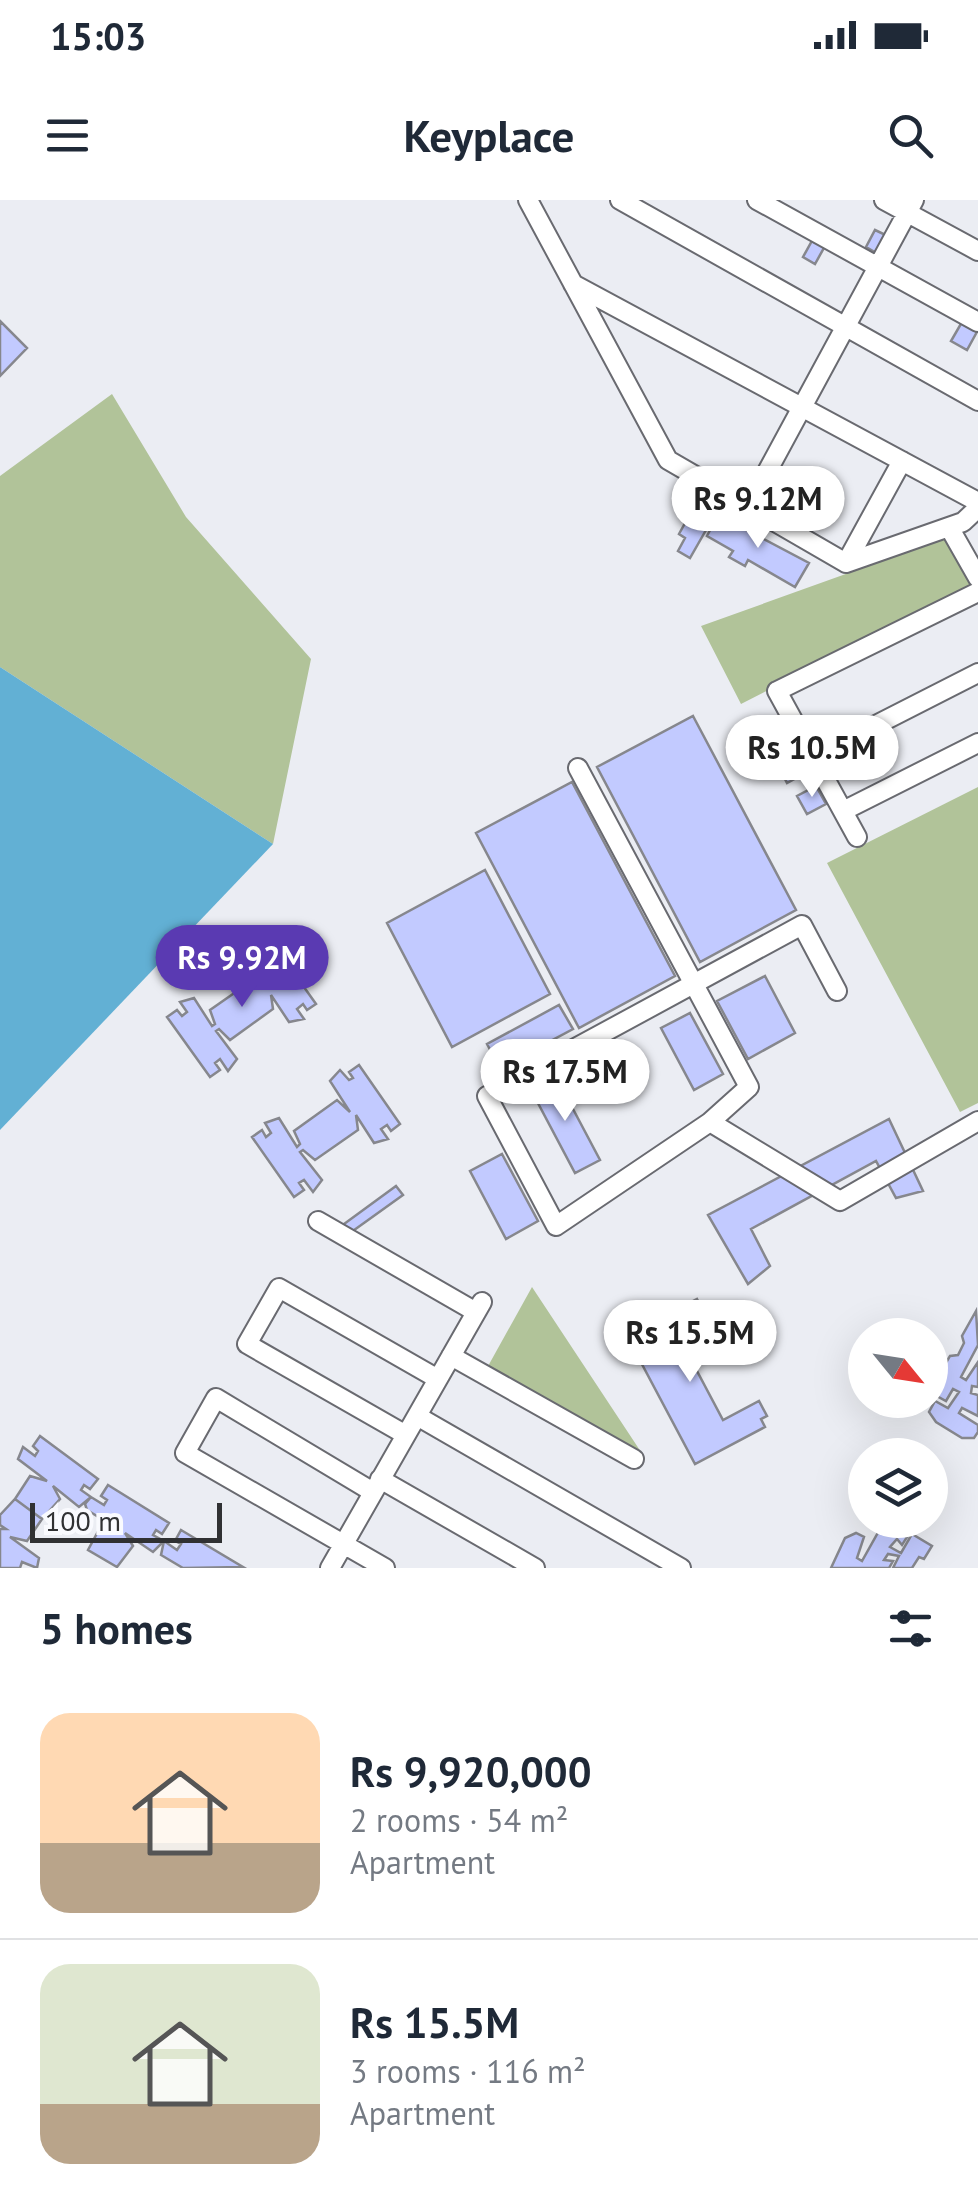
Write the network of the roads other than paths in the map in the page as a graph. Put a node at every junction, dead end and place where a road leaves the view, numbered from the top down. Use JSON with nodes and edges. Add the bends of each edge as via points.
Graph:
{"nodes":[{"id":1,"x":528,"y":200,"type":"edge"},
{"id":2,"x":620,"y":200,"type":"edge"},
{"id":3,"x":757,"y":200,"type":"edge"},
{"id":4,"x":884,"y":200,"type":"edge"},
{"id":5,"x":911,"y":206,"type":"edge"},
{"id":6,"x":978,"y":251,"type":"edge"},
{"id":7,"x":878,"y":267,"type":"junction"},
{"id":8,"x":573,"y":283,"type":"junction"},
{"id":9,"x":978,"y":322,"type":"edge"},
{"id":10,"x":844,"y":327,"type":"junction"},
{"id":11,"x":978,"y":401,"type":"edge"},
{"id":12,"x":802,"y":407,"type":"junction"},
{"id":13,"x":902,"y":461,"type":"junction"},
{"id":14,"x":978,"y":505,"type":"edge"},
{"id":15,"x":748,"y":506,"type":"junction"},
{"id":16,"x":950,"y":526,"type":"junction"},
{"id":17,"x":846,"y":563,"type":"junction"},
{"id":18,"x":978,"y":578,"type":"edge"},
{"id":19,"x":978,"y":592,"type":"edge"},
{"id":20,"x":978,"y":673,"type":"edge"},
{"id":21,"x":978,"y":744,"type":"edge"},
{"id":22,"x":813,"y":757,"type":"junction"},
{"id":23,"x":578,"y":768,"type":"dead end"},
{"id":24,"x":842,"y":812,"type":"junction"},
{"id":25,"x":857,"y":837,"type":"dead end"},
{"id":26,"x":694,"y":984,"type":"junction"},
{"id":27,"x":837,"y":991,"type":"dead end"},
{"id":28,"x":978,"y":1121,"type":"edge"},
{"id":29,"x":717,"y":1126,"type":"junction"},
{"id":30,"x":318,"y":1221,"type":"dead end"},
{"id":31,"x":451,"y":1356,"type":"junction"},
{"id":32,"x":438,"y":1379,"type":"junction"},
{"id":33,"x":417,"y":1416,"type":"junction"},
{"id":34,"x":406,"y":1435,"type":"junction"},
{"id":35,"x":634,"y":1459,"type":"dead end"},
{"id":36,"x":377,"y":1486,"type":"junction"},
{"id":37,"x":344,"y":1544,"type":"junction"},
{"id":38,"x":330,"y":1568,"type":"edge"},
{"id":39,"x":385,"y":1568,"type":"edge"},
{"id":40,"x":535,"y":1568,"type":"edge"},
{"id":41,"x":681,"y":1568,"type":"edge"}],
"edges":[{"from":1,"to":8,"type":"street"},
{"from":2,"to":10,"type":"street"},
{"from":3,"to":7,"type":"street"},
{"from":4,"to":5,"type":"street"},
{"from":5,"to":6,"type":"street"},
{"from":5,"to":7,"type":"street"},
{"from":7,"to":9,"type":"street"},
{"from":7,"to":10,"type":"street"},
{"from":8,"to":12,"type":"street"},
{"from":8,"to":15,"type":"street","via":[[668,460]]},
{"from":10,"to":11,"type":"street"},
{"from":10,"to":12,"type":"street"},
{"from":12,"to":13,"type":"street"},
{"from":12,"to":15,"type":"street"},
{"from":13,"to":14,"type":"street"},
{"from":13,"to":17,"type":"street"},
{"from":14,"to":16,"type":"street","via":[[964,522]]},
{"from":15,"to":17,"type":"street"},
{"from":16,"to":17,"type":"street"},
{"from":16,"to":18,"type":"street"},
{"from":19,"to":22,"type":"street","via":[[777,691]]},
{"from":20,"to":22,"type":"street"},
{"from":21,"to":24,"type":"street"},
{"from":22,"to":24,"type":"street"},
{"from":23,"to":26,"type":"street"},
{"from":24,"to":25,"type":"street"},
{"from":26,"to":27,"type":"street","via":[[802,925]]},
{"from":26,"to":29,"type":"street","via":[[749,1087]]},
{"from":26,"to":29,"type":"street","via":[[487,1096],[556,1226]]},
{"from":28,"to":29,"type":"street","via":[[840,1201]]},
{"from":30,"to":31,"type":"street","via":[[479,1307]]},
{"from":31,"to":32,"type":"street"},
{"from":31,"to":35,"type":"street"},
{"from":32,"to":33,"type":"street"},
{"from":32,"to":34,"type":"street","via":[[280,1288],[247,1344]]},
{"from":33,"to":34,"type":"street"},
{"from":33,"to":41,"type":"street"},
{"from":34,"to":36,"type":"street"},
{"from":36,"to":37,"type":"street"},
{"from":36,"to":37,"type":"street","via":[[216,1398],[185,1453]]},
{"from":36,"to":40,"type":"street"},
{"from":37,"to":38,"type":"street"},
{"from":37,"to":39,"type":"street"}]}
